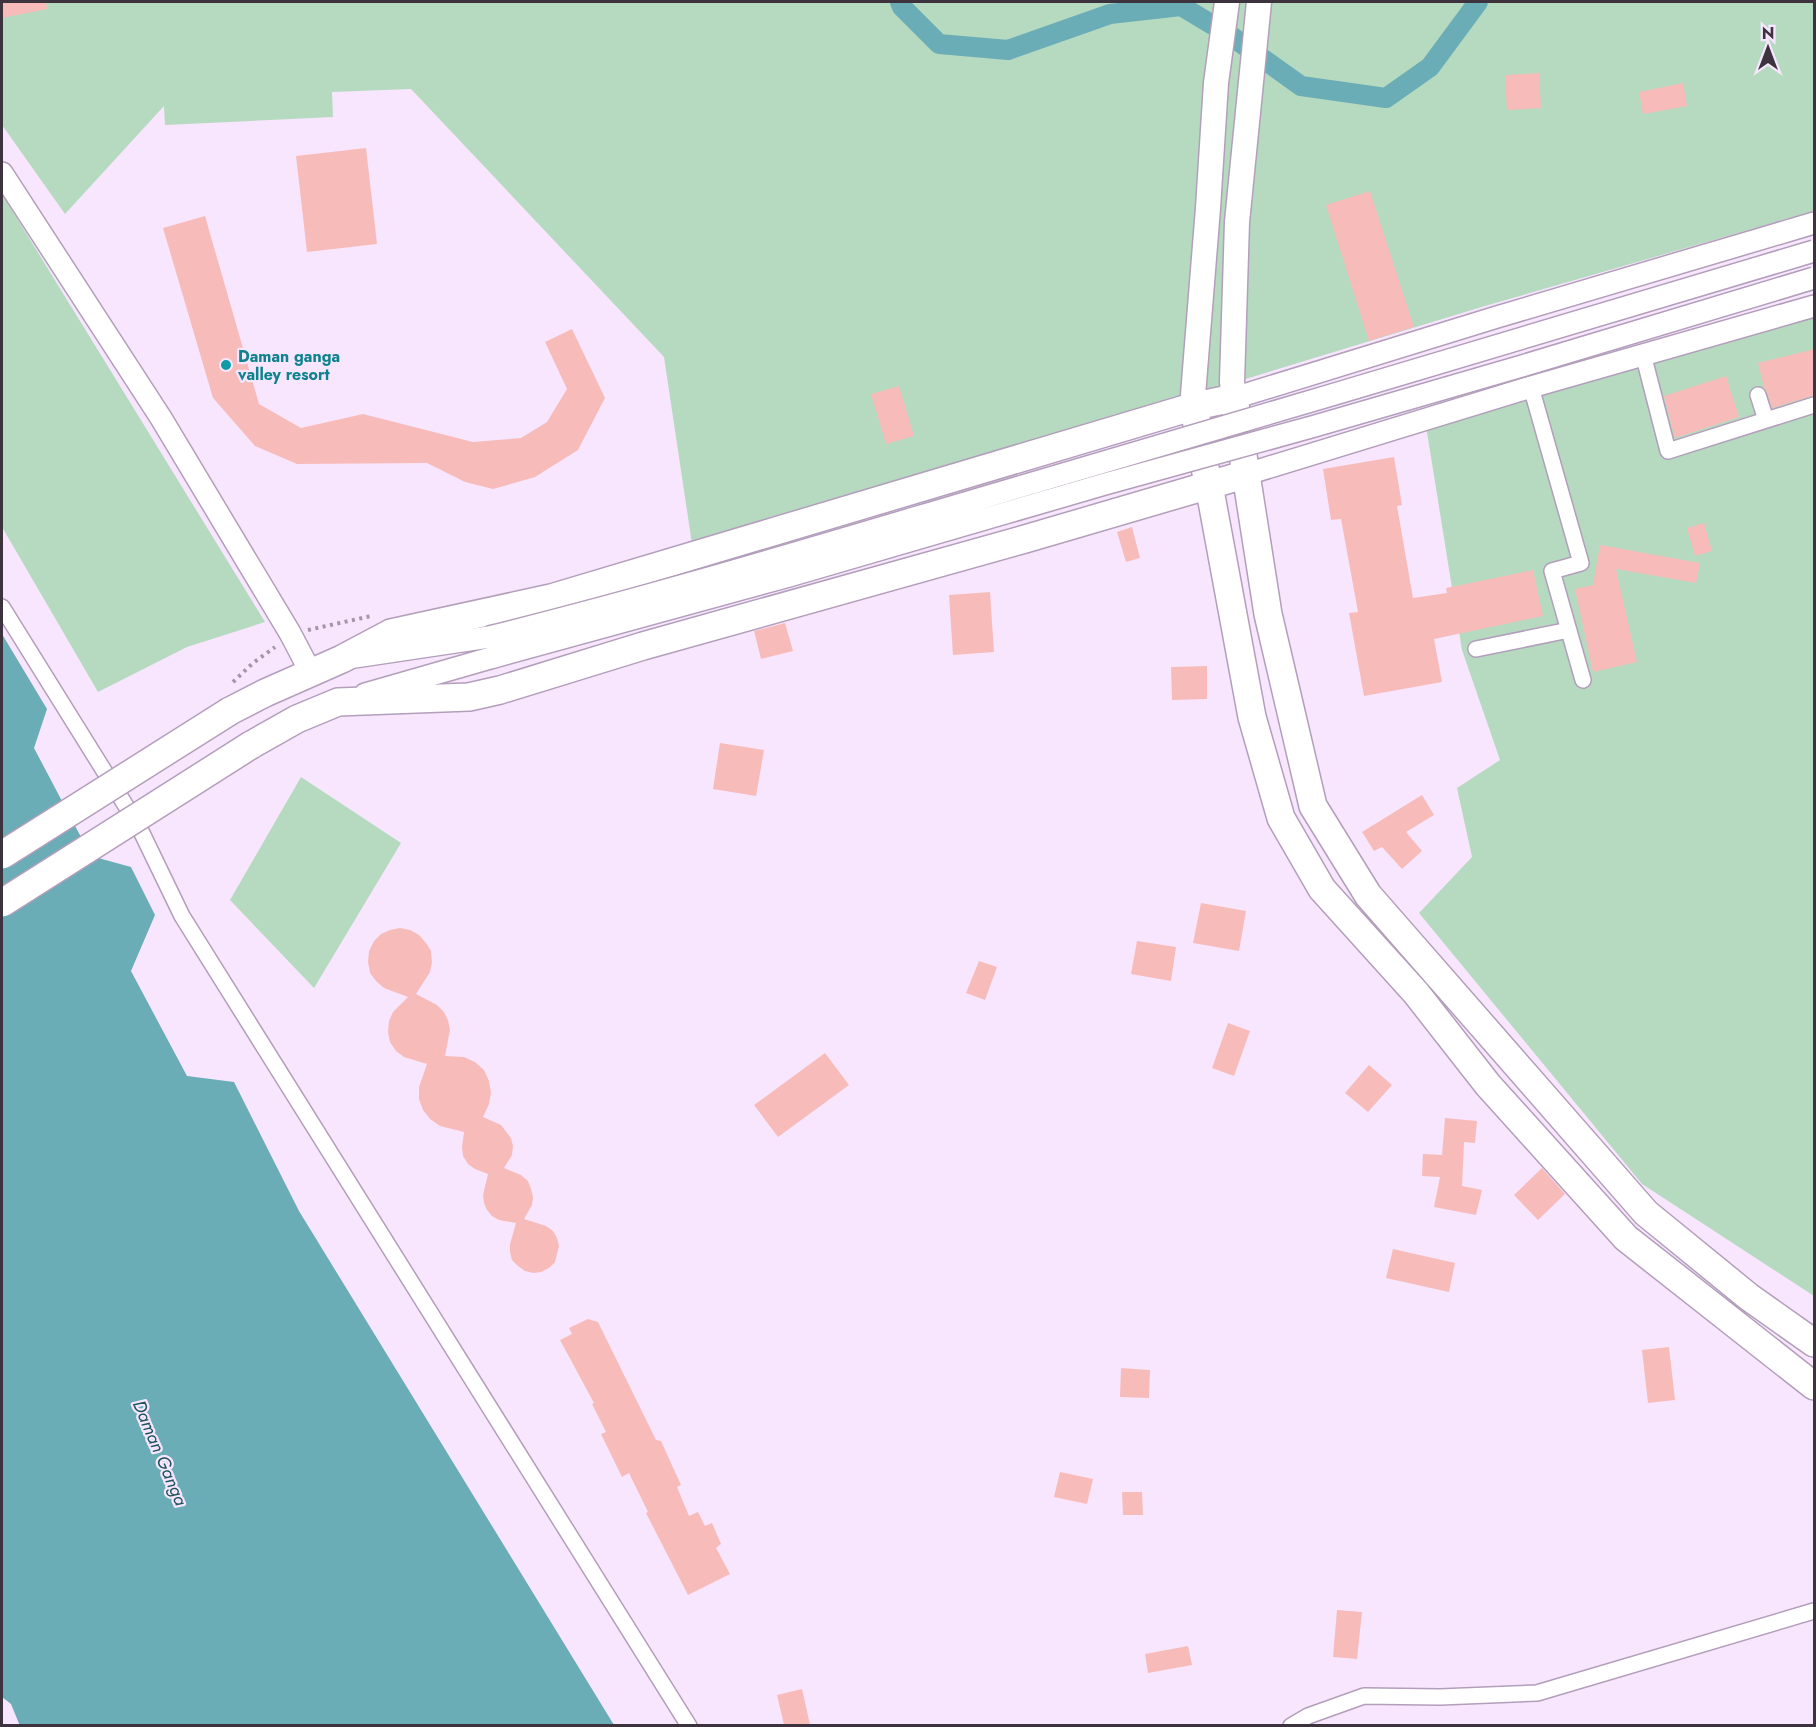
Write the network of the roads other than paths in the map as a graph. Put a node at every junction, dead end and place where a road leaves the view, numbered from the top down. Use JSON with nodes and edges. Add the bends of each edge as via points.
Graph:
{"nodes":[{"id":1,"x":1227,"y":2,"type":"edge"},
{"id":2,"x":1258,"y":3,"type":"edge"},
{"id":3,"x":2,"y":174,"type":"edge"},
{"id":4,"x":1815,"y":223,"type":"edge"},
{"id":5,"x":1815,"y":251,"type":"edge"},
{"id":6,"x":1815,"y":278,"type":"edge"},
{"id":7,"x":1815,"y":306,"type":"edge"},
{"id":8,"x":1643,"y":354,"type":"junction"},
{"id":9,"x":1531,"y":387,"type":"junction"},
{"id":10,"x":1758,"y":395,"type":"dead end"},
{"id":11,"x":1234,"y":398,"type":"junction"},
{"id":12,"x":1815,"y":405,"type":"edge"},
{"id":13,"x":1195,"y":406,"type":"junction"},
{"id":14,"x":1766,"y":420,"type":"junction"},
{"id":15,"x":1247,"y":474,"type":"junction"},
{"id":16,"x":1209,"y":485,"type":"junction"},
{"id":17,"x":2,"y":607,"type":"edge"},
{"id":18,"x":1569,"y":630,"type":"junction"},
{"id":19,"x":491,"y":646,"type":"junction"},
{"id":20,"x":1476,"y":649,"type":"dead end"},
{"id":21,"x":342,"y":659,"type":"junction"},
{"id":22,"x":311,"y":673,"type":"junction"},
{"id":23,"x":1583,"y":680,"type":"dead end"},
{"id":24,"x":338,"y":702,"type":"junction"},
{"id":25,"x":2,"y":855,"type":"edge"},
{"id":26,"x":2,"y":903,"type":"edge"},
{"id":27,"x":1815,"y":1343,"type":"edge"},
{"id":28,"x":1815,"y":1386,"type":"edge"},
{"id":29,"x":1815,"y":1611,"type":"edge"},
{"id":30,"x":689,"y":1725,"type":"edge"},
{"id":31,"x":1291,"y":1725,"type":"edge"}],
"edges":[{"from":1,"to":13,"type":"main road","via":[[1216,83]]},
{"from":2,"to":11,"type":"main road","via":[[1237,222]]},
{"from":3,"to":22,"type":"main road","via":[[161,418]]},
{"from":4,"to":11,"type":"main road"},
{"from":5,"to":19,"type":"main road","bridge":true,"via":[[593,611]]},
{"from":6,"to":19,"type":"main road","bridge":true,"via":[[756,585]]},
{"from":7,"to":8,"type":"main road"},
{"from":8,"to":9,"type":"main road"},
{"from":8,"to":14,"type":"street","via":[[1668,452]]},
{"from":9,"to":15,"type":"main road"},
{"from":9,"to":18,"type":"street","via":[[1581,563],[1552,571]]},
{"from":10,"to":14,"type":"street"},
{"from":11,"to":13,"type":"highway"},
{"from":11,"to":15,"type":"highway"},
{"from":12,"to":14,"type":"street"},
{"from":13,"to":16,"type":"highway"},
{"from":13,"to":21,"type":"highway","via":[[551,598],[392,633]]},
{"from":15,"to":16,"type":"highway"},
{"from":15,"to":27,"type":"highway","via":[[1268,614],[1314,806],[1368,895],[1646,1213],[1749,1297]]},
{"from":16,"to":24,"type":"highway","via":[[500,690],[469,696]]},
{"from":16,"to":28,"type":"highway","via":[[1252,717],[1281,818],[1322,889],[1416,993],[1488,1085],[1626,1238]]},
{"from":17,"to":30,"type":"street","via":[[139,827],[182,916]]},
{"from":18,"to":20,"type":"street"},
{"from":18,"to":23,"type":"street"},
{"from":19,"to":21,"type":"main road"},
{"from":19,"to":24,"type":"main road"},
{"from":21,"to":22,"type":"highway"},
{"from":22,"to":25,"type":"highway","bridge":true,"via":[[230,711]]},
{"from":24,"to":26,"type":"highway","bridge":true,"via":[[251,745]]},
{"from":29,"to":31,"type":"street","via":[[1537,1693],[1364,1696]]}]}
